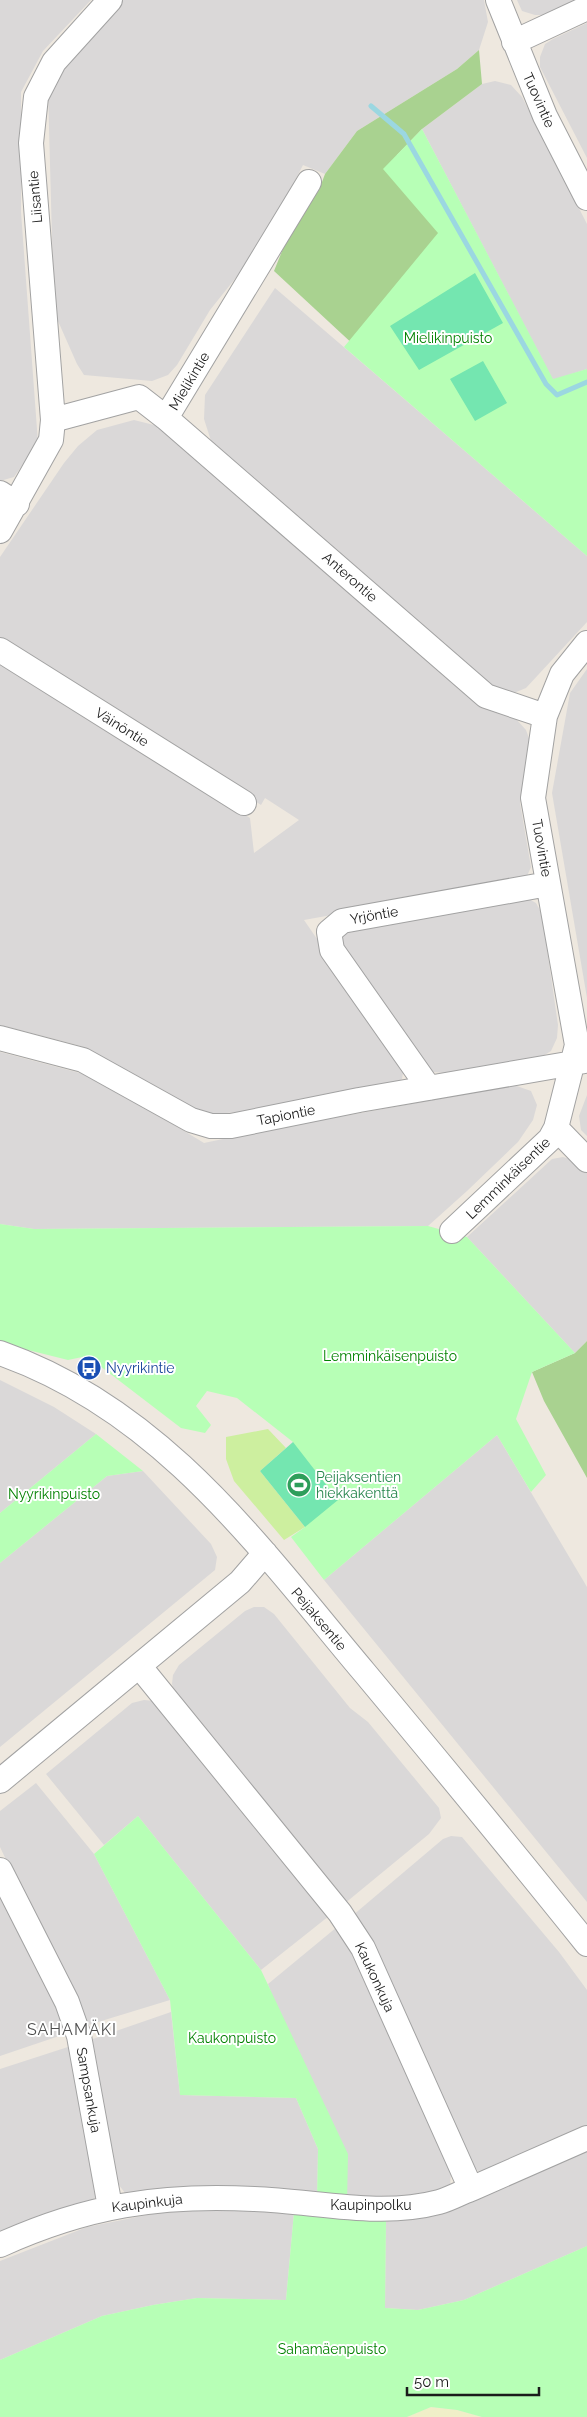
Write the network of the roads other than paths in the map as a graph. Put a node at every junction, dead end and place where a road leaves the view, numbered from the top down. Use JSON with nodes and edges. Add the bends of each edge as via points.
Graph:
{"nodes":[{"id":1,"x":110,"y":0,"type":"edge"},
{"id":2,"x":498,"y":0,"type":"edge"},
{"id":3,"x":587,"y":8,"type":"edge"},
{"id":4,"x":514,"y":42,"type":"junction"},
{"id":5,"x":309,"y":182,"type":"dead end"},
{"id":6,"x":587,"y":198,"type":"edge"},
{"id":7,"x":166,"y":418,"type":"junction"},
{"id":8,"x":53,"y":420,"type":"junction"},
{"id":9,"x":9,"y":498,"type":"edge"},
{"id":10,"x":0,"y":531,"type":"edge"},
{"id":11,"x":587,"y":643,"type":"edge"},
{"id":12,"x":0,"y":650,"type":"edge"},
{"id":13,"x":545,"y":716,"type":"junction"},
{"id":14,"x":244,"y":804,"type":"dead end"},
{"id":15,"x":548,"y":884,"type":"junction"},
{"id":16,"x":0,"y":1038,"type":"edge"},
{"id":17,"x":579,"y":1062,"type":"edge"},
{"id":18,"x":429,"y":1088,"type":"junction"},
{"id":19,"x":556,"y":1128,"type":"junction"},
{"id":20,"x":587,"y":1160,"type":"edge"},
{"id":21,"x":452,"y":1231,"type":"dead end"},
{"id":22,"x":0,"y":1353,"type":"edge"},
{"id":23,"x":265,"y":1553,"type":"junction"},
{"id":24,"x":140,"y":1667,"type":"junction"},
{"id":25,"x":0,"y":1780,"type":"edge"},
{"id":26,"x":0,"y":1870,"type":"edge"},
{"id":27,"x":587,"y":1944,"type":"edge"},
{"id":28,"x":587,"y":2138,"type":"edge"},
{"id":29,"x":471,"y":2189,"type":"junction"},
{"id":30,"x":300,"y":2203,"type":"joint"},
{"id":31,"x":110,"y":2207,"type":"junction"},
{"id":32,"x":0,"y":2245,"type":"edge"}],
"edges":[{"from":1,"to":8,"type":"street","name":"Liisantie","via":[[54,62],[36,96],[30,143]]},
{"from":2,"to":4,"type":"street","name":"Tuovintie"},
{"from":3,"to":4,"type":"street"},
{"from":4,"to":6,"type":"street","name":"Tuovintie","via":[[545,116]]},
{"from":5,"to":7,"type":"street","name":"Mielikintie"},
{"from":7,"to":8,"type":"street","name":"Mielikintie","via":[[139,397]]},
{"from":7,"to":13,"type":"street","name":"Anterontie","via":[[486,696]]},
{"from":8,"to":9,"type":"street","via":[[51,440]]},
{"from":9,"to":10,"type":"street"},
{"from":11,"to":13,"type":"street","name":"Tuovintie","via":[[562,674]]},
{"from":12,"to":14,"type":"street","name":"Väinöntie"},
{"from":13,"to":15,"type":"street","name":"Tuovintie","via":[[533,798]]},
{"from":15,"to":17,"type":"street","name":"Tuovintie"},
{"from":15,"to":18,"type":"street","name":"Yrjöntie","via":[[342,921],[329,932],[332,950]]},
{"from":16,"to":18,"type":"street","name":"Tapiontie","via":[[83,1060],[191,1120],[211,1126],[231,1126]]},
{"from":17,"to":18,"type":"street","name":"Tapiontie"},
{"from":17,"to":19,"type":"street","name":"Lemminkäisentie"},
{"from":19,"to":20,"type":"street"},
{"from":19,"to":21,"type":"street","name":"Lemminkäisentie","via":[[550,1140]]},
{"from":22,"to":23,"type":"street","name":"Peijaksentie","via":[[85,1392],[148,1435],[232,1515]]},
{"from":23,"to":24,"type":"street","via":[[240,1582]]},
{"from":23,"to":27,"type":"street","name":"Peijaksentie"},
{"from":24,"to":25,"type":"street"},
{"from":24,"to":29,"type":"street","name":"Kaukonkuja","via":[[340,1913],[363,1948]]},
{"from":26,"to":31,"type":"street","name":"Sampsankuja","via":[[67,2002],[79,2036]]},
{"from":28,"to":29,"type":"street"},
{"from":29,"to":30,"type":"street","name":"Kaupinpolku","via":[[439,2202],[403,2207]]},
{"from":30,"to":31,"type":"street","name":"Kaupinkuja","via":[[256,2198],[180,2197]]},
{"from":31,"to":32,"type":"street","name":"Kaupinkuja","via":[[36,2229]]}]}
